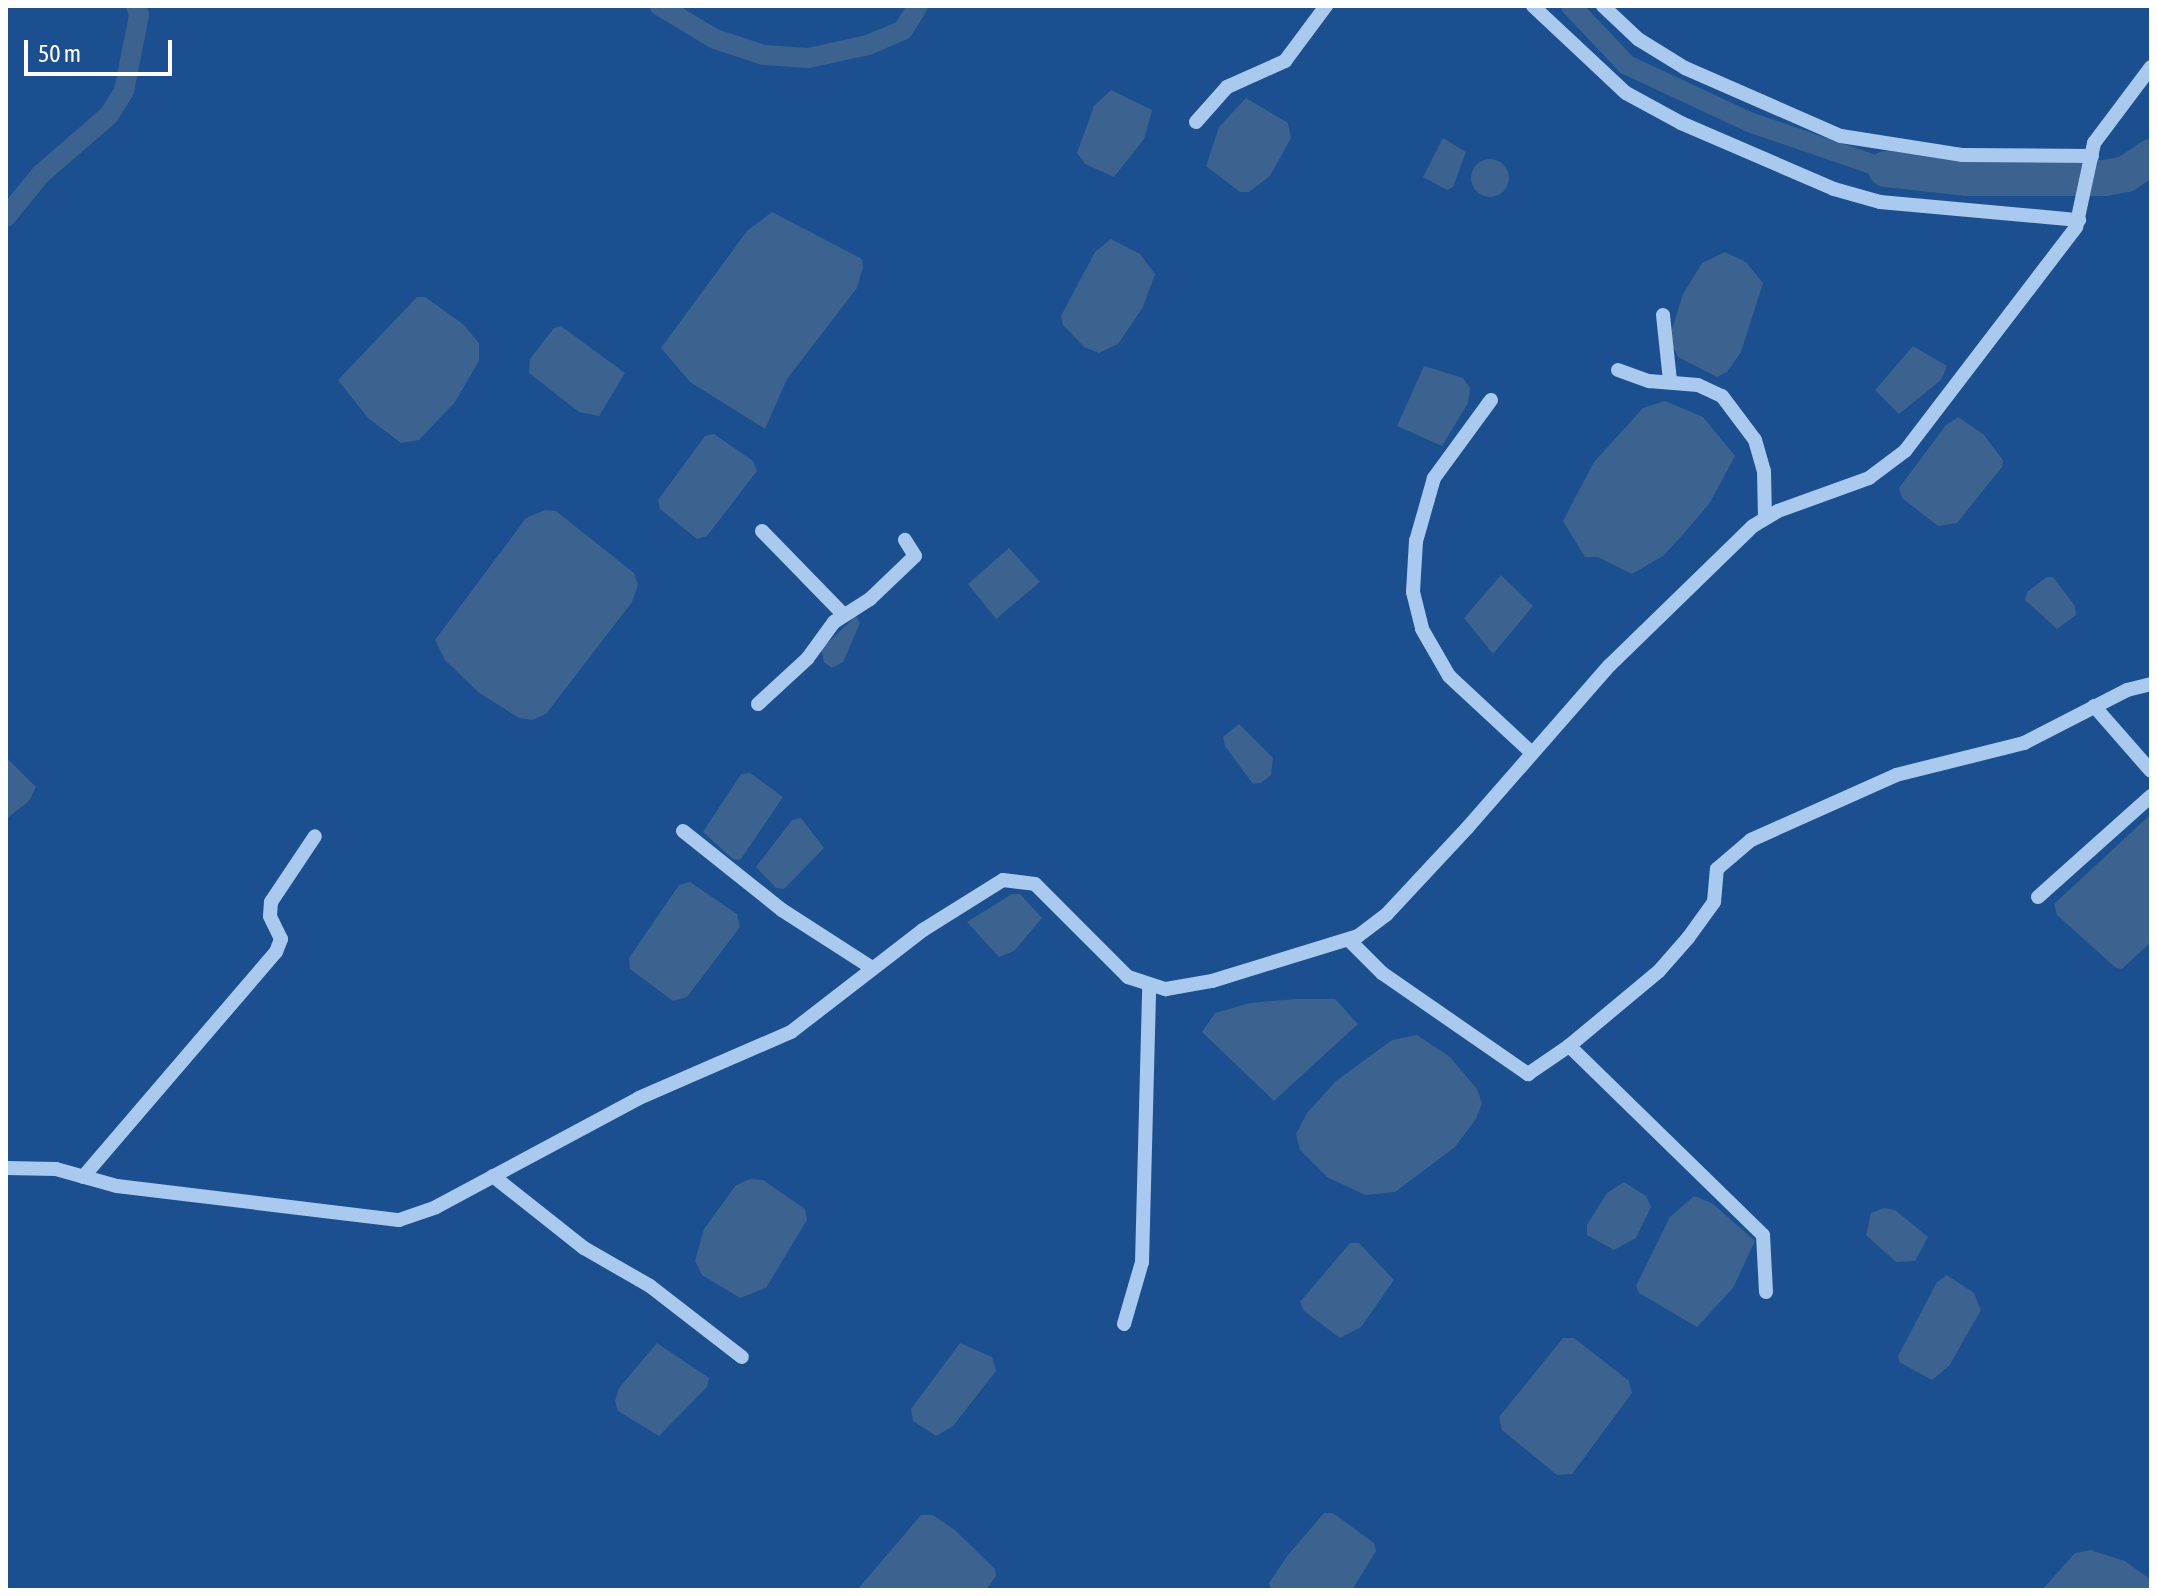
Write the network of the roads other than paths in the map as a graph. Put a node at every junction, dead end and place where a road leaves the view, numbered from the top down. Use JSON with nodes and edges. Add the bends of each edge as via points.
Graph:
{"nodes":[{"id":1,"x":1326,"y":6,"type":"edge"},
{"id":2,"x":1533,"y":6,"type":"edge"},
{"id":3,"x":1603,"y":6,"type":"edge"},
{"id":4,"x":2151,"y":67,"type":"edge"},
{"id":5,"x":1196,"y":122,"type":"dead end"},
{"id":6,"x":2092,"y":160,"type":"junction"},
{"id":7,"x":2080,"y":215,"type":"junction"},
{"id":8,"x":1663,"y":315,"type":"dead end"},
{"id":9,"x":1618,"y":370,"type":"dead end"},
{"id":10,"x":1670,"y":380,"type":"junction"},
{"id":11,"x":1491,"y":400,"type":"dead end"},
{"id":12,"x":1765,"y":517,"type":"junction"},
{"id":13,"x":762,"y":531,"type":"dead end"},
{"id":14,"x":905,"y":540,"type":"dead end"},
{"id":15,"x":843,"y":614,"type":"junction"},
{"id":16,"x":2151,"y":684,"type":"edge"},
{"id":17,"x":758,"y":704,"type":"dead end"},
{"id":18,"x":2094,"y":706,"type":"junction"},
{"id":19,"x":1532,"y":753,"type":"junction"},
{"id":20,"x":2151,"y":771,"type":"edge"},
{"id":21,"x":2151,"y":796,"type":"edge"},
{"id":22,"x":683,"y":831,"type":"dead end"},
{"id":23,"x":315,"y":836,"type":"dead end"},
{"id":24,"x":2038,"y":897,"type":"dead end"},
{"id":25,"x":1349,"y":940,"type":"junction"},
{"id":26,"x":872,"y":968,"type":"junction"},
{"id":27,"x":1149,"y":986,"type":"junction"},
{"id":28,"x":1569,"y":1046,"type":"junction"},
{"id":29,"x":6,"y":1168,"type":"edge"},
{"id":30,"x":493,"y":1176,"type":"junction"},
{"id":31,"x":83,"y":1177,"type":"junction"},
{"id":32,"x":1766,"y":1292,"type":"dead end"},
{"id":33,"x":1124,"y":1324,"type":"dead end"},
{"id":34,"x":742,"y":1357,"type":"dead end"}],
"edges":[{"from":1,"to":5,"type":"street","via":[[1285,61],[1227,87]]},
{"from":2,"to":7,"type":"street","via":[[1626,93],[1681,123],[1834,189],[1880,202]]},
{"from":3,"to":6,"type":"street","via":[[1638,39],[1685,68],[1841,136],[1962,155]]},
{"from":4,"to":6,"type":"street","via":[[2097,136]]},
{"from":6,"to":7,"type":"street"},
{"from":7,"to":12,"type":"street","via":[[1895,462],[1869,478]]},
{"from":8,"to":10,"type":"street"},
{"from":9,"to":10,"type":"street","via":[[1649,381]]},
{"from":10,"to":12,"type":"street","via":[[1722,396],[1744,420],[1764,471]]},
{"from":11,"to":19,"type":"street","via":[[1434,478],[1416,541],[1413,592],[1422,629],[1449,676]]},
{"from":12,"to":19,"type":"street","via":[[1610,665]]},
{"from":13,"to":15,"type":"street"},
{"from":14,"to":15,"type":"street","via":[[915,556],[870,599]]},
{"from":15,"to":17,"type":"street","via":[[807,659]]},
{"from":16,"to":18,"type":"street"},
{"from":18,"to":20,"type":"street"},
{"from":18,"to":28,"type":"street","via":[[2024,743],[1896,775],[1751,840],[1717,869],[1714,902],[1681,946]]},
{"from":19,"to":25,"type":"street","via":[[1386,915]]},
{"from":21,"to":24,"type":"street"},
{"from":22,"to":26,"type":"street","via":[[782,910]]},
{"from":23,"to":31,"type":"street","via":[[271,902],[270,916],[281,939],[276,952]]},
{"from":25,"to":27,"type":"street","via":[[1183,988]]},
{"from":25,"to":28,"type":"street","via":[[1382,973],[1528,1074]]},
{"from":26,"to":27,"type":"street","via":[[984,888],[1025,879],[1128,977]]},
{"from":26,"to":30,"type":"street","via":[[791,1032],[639,1098]]},
{"from":27,"to":33,"type":"street","via":[[1142,1262]]},
{"from":28,"to":32,"type":"street","via":[[1763,1235]]},
{"from":29,"to":31,"type":"street","via":[[56,1169]]},
{"from":30,"to":31,"type":"street","via":[[415,1216],[377,1221],[148,1191]]},
{"from":30,"to":34,"type":"street","via":[[584,1248],[650,1286]]}]}
